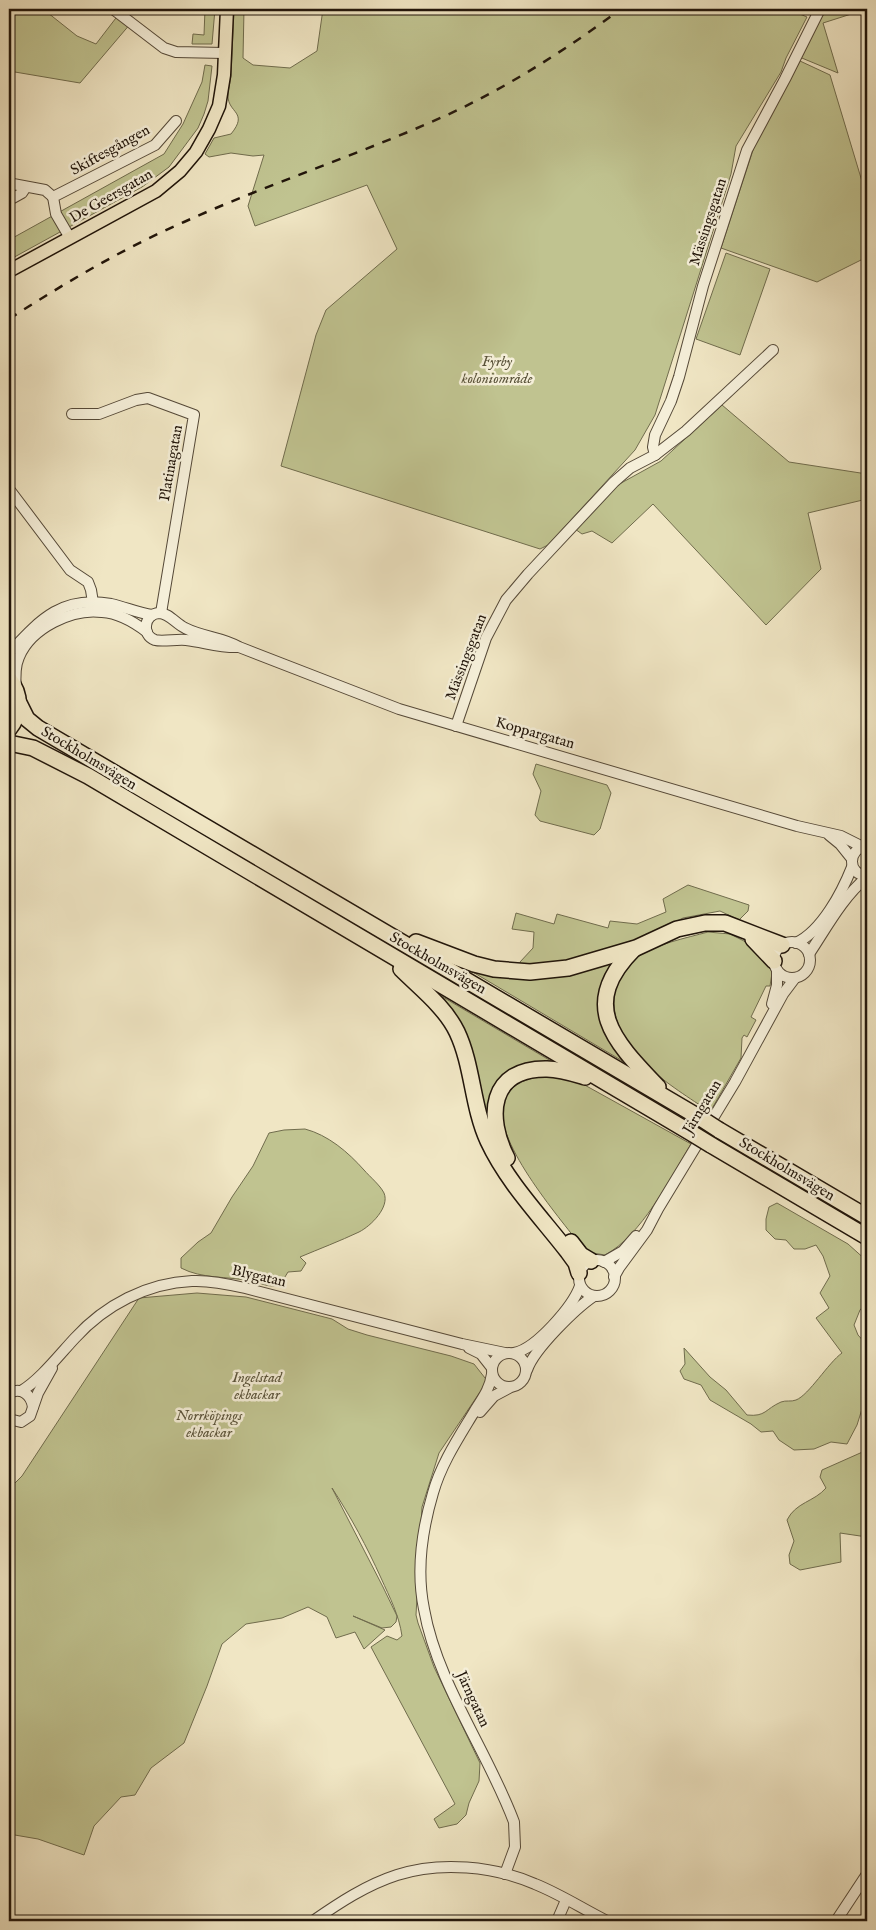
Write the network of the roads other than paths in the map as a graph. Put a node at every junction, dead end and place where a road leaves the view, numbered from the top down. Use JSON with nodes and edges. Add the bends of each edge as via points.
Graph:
{"nodes":[{"id":1,"x":113,"y":9,"type":"edge"},
{"id":2,"x":227,"y":9,"type":"edge"},
{"id":3,"x":820,"y":9,"type":"edge"},
{"id":4,"x":224,"y":54,"type":"junction"},
{"id":5,"x":176,"y":121,"type":"dead end"},
{"id":6,"x":9,"y":186,"type":"edge"},
{"id":7,"x":26,"y":187,"type":"junction"},
{"id":8,"x":9,"y":197,"type":"edge"},
{"id":9,"x":53,"y":198,"type":"junction"},
{"id":10,"x":70,"y":238,"type":"junction"},
{"id":11,"x":9,"y":271,"type":"edge"},
{"id":12,"x":773,"y":350,"type":"dead end"},
{"id":13,"x":72,"y":414,"type":"dead end"},
{"id":14,"x":655,"y":455,"type":"junction"},
{"id":15,"x":9,"y":489,"type":"edge"},
{"id":16,"x":94,"y":607,"type":"junction"},
{"id":17,"x":157,"y":614,"type":"junction"},
{"id":18,"x":172,"y":620,"type":"junction"},
{"id":19,"x":147,"y":632,"type":"junction"},
{"id":20,"x":166,"y":639,"type":"junction"},
{"id":21,"x":239,"y":648,"type":"junction"},
{"id":22,"x":9,"y":653,"type":"edge"},
{"id":23,"x":14,"y":690,"type":"edge"},
{"id":24,"x":456,"y":726,"type":"junction"},
{"id":25,"x":9,"y":729,"type":"edge"},
{"id":26,"x":9,"y":743,"type":"edge"},
{"id":27,"x":828,"y":834,"type":"junction"},
{"id":28,"x":865,"y":846,"type":"edge"},
{"id":29,"x":852,"y":863,"type":"junction"},
{"id":30,"x":867,"y":876,"type":"edge"},
{"id":31,"x":368,"y":922,"type":"junction"},
{"id":32,"x":744,"y":932,"type":"junction"},
{"id":33,"x":789,"y":944,"type":"junction"},
{"id":34,"x":636,"y":948,"type":"junction"},
{"id":35,"x":382,"y":951,"type":"junction"},
{"id":36,"x":809,"y":954,"type":"junction"},
{"id":37,"x":776,"y":966,"type":"junction"},
{"id":38,"x":794,"y":978,"type":"junction"},
{"id":39,"x":768,"y":1019,"type":"junction"},
{"id":40,"x":604,"y":1082,"type":"junction"},
{"id":41,"x":671,"y":1101,"type":"junction"},
{"id":42,"x":658,"y":1209,"type":"junction"},
{"id":43,"x":867,"y":1217,"type":"edge"},
{"id":44,"x":867,"y":1237,"type":"edge"},
{"id":45,"x":598,"y":1262,"type":"junction"},
{"id":46,"x":614,"y":1277,"type":"junction"},
{"id":47,"x":580,"y":1279,"type":"junction"},
{"id":48,"x":594,"y":1296,"type":"junction"},
{"id":49,"x":462,"y":1344,"type":"junction"},
{"id":50,"x":66,"y":1348,"type":"junction"},
{"id":51,"x":510,"y":1353,"type":"junction"},
{"id":52,"x":527,"y":1370,"type":"junction"},
{"id":53,"x":492,"y":1371,"type":"junction"},
{"id":54,"x":509,"y":1388,"type":"junction"},
{"id":55,"x":14,"y":1391,"type":"edge"},
{"id":56,"x":33,"y":1407,"type":"junction"},
{"id":57,"x":11,"y":1422,"type":"edge"},
{"id":58,"x":466,"y":1428,"type":"junction"},
{"id":59,"x":506,"y":1874,"type":"junction"},
{"id":60,"x":867,"y":1874,"type":"edge"},
{"id":61,"x":566,"y":1900,"type":"junction"},
{"id":62,"x":313,"y":1921,"type":"edge"},
{"id":63,"x":557,"y":1921,"type":"edge"},
{"id":64,"x":607,"y":1921,"type":"edge"},
{"id":65,"x":836,"y":1921,"type":"edge"}],
"edges":[{"from":1,"to":4,"type":"street","via":[[164,48],[176,52]]},
{"from":2,"to":4,"type":"main road","name":"De Geersgatan"},
{"from":3,"to":14,"type":"street","name":"Mässingsgatan","via":[[747,150],[703,286],[679,377],[653,441]]},
{"from":4,"to":10,"type":"main road","name":"De Geersgatan","via":[[222,92],[216,113],[196,152],[156,191]]},
{"from":5,"to":9,"type":"street","name":"Skiftesgången","via":[[155,145]]},
{"from":6,"to":7,"type":"street"},
{"from":7,"to":8,"type":"street","via":[[22,193]]},
{"from":7,"to":9,"type":"street","via":[[46,190]]},
{"from":9,"to":10,"type":"street","via":[[56,214]]},
{"from":10,"to":11,"type":"main road","name":"De Geersgatan"},
{"from":12,"to":14,"type":"street","name":"Mässingsgatan","via":[[686,431]]},
{"from":13,"to":17,"type":"street","name":"Platinagatan","via":[[99,414],[148,398],[194,415]]},
{"from":14,"to":24,"type":"street","name":"Mässingsgatan","via":[[630,468],[614,482],[511,594],[486,638]]},
{"from":15,"to":16,"type":"street","via":[[70,570],[88,582]]},
{"from":16,"to":17,"type":"street","via":[[113,605]]},
{"from":16,"to":19,"type":"street"},
{"from":16,"to":22,"type":"street","via":[[69,606],[50,614],[34,625]]},
{"from":16,"to":23,"type":"street","via":[[52,624],[30,640],[18,658]]},
{"from":17,"to":18,"type":"street","via":[[167,615]]},
{"from":17,"to":19,"type":"street","via":[[146,623]]},
{"from":18,"to":20,"type":"street","via":[[173,629]]},
{"from":18,"to":21,"type":"street","name":"Koppargatan","via":[[186,629],[228,641]]},
{"from":19,"to":20,"type":"street","via":[[156,640]]},
{"from":20,"to":21,"type":"street","name":"Koppargatan"},
{"from":21,"to":24,"type":"street","name":"Koppargatan","via":[[399,709]]},
{"from":23,"to":25,"type":"highway","via":[[17,716]]},
{"from":23,"to":31,"type":"highway","name":"Stockholmsvägen","via":[[27,719],[38,728]]},
{"from":24,"to":27,"type":"street","name":"Koppargatan"},
{"from":26,"to":35,"type":"highway","name":"Stockholmsvägen","via":[[33,748],[80,772]]},
{"from":27,"to":28,"type":"street","name":"Koppargatan"},
{"from":27,"to":29,"type":"street","name":"Koppargatan","via":[[840,844]]},
{"from":28,"to":29,"type":"street","via":[[854,853]]},
{"from":29,"to":30,"type":"street","name":"Koppargatan","via":[[859,874]]},
{"from":29,"to":33,"type":"street","via":[[844,886],[818,927],[806,938]]},
{"from":30,"to":36,"type":"street","via":[[843,902]]},
{"from":31,"to":34,"type":"highway","via":[[494,969],[530,972],[568,968]]},
{"from":31,"to":41,"type":"highway","name":"Stockholmsvägen"},
{"from":32,"to":33,"type":"highway"},
{"from":32,"to":34,"type":"highway","via":[[725,923],[705,922],[677,929]]},
{"from":32,"to":37,"type":"highway","via":[[762,947]]},
{"from":33,"to":36,"type":"street","via":[[805,948]]},
{"from":33,"to":37,"type":"street","via":[[777,951]]},
{"from":34,"to":41,"type":"highway","via":[[612,976],[606,997],[608,1017],[616,1039]]},
{"from":35,"to":40,"type":"highway","name":"Stockholmsvägen"},
{"from":35,"to":47,"type":"highway","via":[[450,1020],[465,1056],[479,1120],[497,1159],[576,1263]]},
{"from":36,"to":38,"type":"street","via":[[807,970]]},
{"from":37,"to":38,"type":"street","via":[[785,976]]},
{"from":37,"to":39,"type":"street","name":"Järngatan","via":[[777,984]]},
{"from":38,"to":39,"type":"street","name":"Järngatan"},
{"from":39,"to":42,"type":"street","name":"Järngatan","via":[[730,1090]]},
{"from":40,"to":44,"type":"highway","name":"Stockholmsvägen","bridge":true},
{"from":40,"to":45,"type":"highway","via":[[562,1070],[530,1071],[509,1079],[503,1085],[494,1108],[495,1128],[521,1179],[579,1252]]},
{"from":41,"to":43,"type":"highway","name":"Stockholmsvägen","bridge":true},
{"from":42,"to":45,"type":"street","name":"Järngatan","via":[[628,1246],[617,1255]]},
{"from":42,"to":46,"type":"street","name":"Järngatan"},
{"from":45,"to":46,"type":"street","via":[[611,1268]]},
{"from":45,"to":47,"type":"street","via":[[584,1266]]},
{"from":46,"to":48,"type":"street","via":[[610,1290]]},
{"from":47,"to":48,"type":"street","via":[[584,1291]]},
{"from":47,"to":51,"type":"street","via":[[571,1304],[555,1322],[525,1351]]},
{"from":48,"to":52,"type":"street","via":[[539,1349]]},
{"from":49,"to":50,"type":"street","name":"Blygatan","via":[[245,1288],[194,1281],[154,1288],[121,1301],[86,1327]]},
{"from":49,"to":51,"type":"street","name":"Blygatan"},
{"from":49,"to":53,"type":"street","name":"Blygatan","via":[[481,1354]]},
{"from":50,"to":55,"type":"street","name":"Blygatan","via":[[32,1383]]},
{"from":50,"to":56,"type":"street","name":"Blygatan","via":[[41,1386]]},
{"from":51,"to":52,"type":"street","via":[[523,1360]]},
{"from":51,"to":53,"type":"street","via":[[498,1356]]},
{"from":52,"to":54,"type":"street","via":[[522,1382]]},
{"from":53,"to":54,"type":"street","via":[[498,1384]]},
{"from":53,"to":58,"type":"street","name":"Järngatan","via":[[488,1389]]},
{"from":54,"to":58,"type":"street","name":"Järngatan","via":[[494,1396]]},
{"from":55,"to":56,"type":"street","via":[[30,1397]]},
{"from":56,"to":57,"type":"street","via":[[30,1416],[21,1422]]},
{"from":58,"to":59,"type":"street","name":"Järngatan","via":[[443,1467],[429,1507],[422,1538],[423,1607],[442,1669],[514,1822],[515,1847]]},
{"from":59,"to":61,"type":"street"},
{"from":59,"to":62,"type":"street","via":[[465,1868],[419,1870],[397,1875],[358,1892]]},
{"from":60,"to":65,"type":"street"},
{"from":61,"to":63,"type":"street"},
{"from":61,"to":64,"type":"street"}]}
